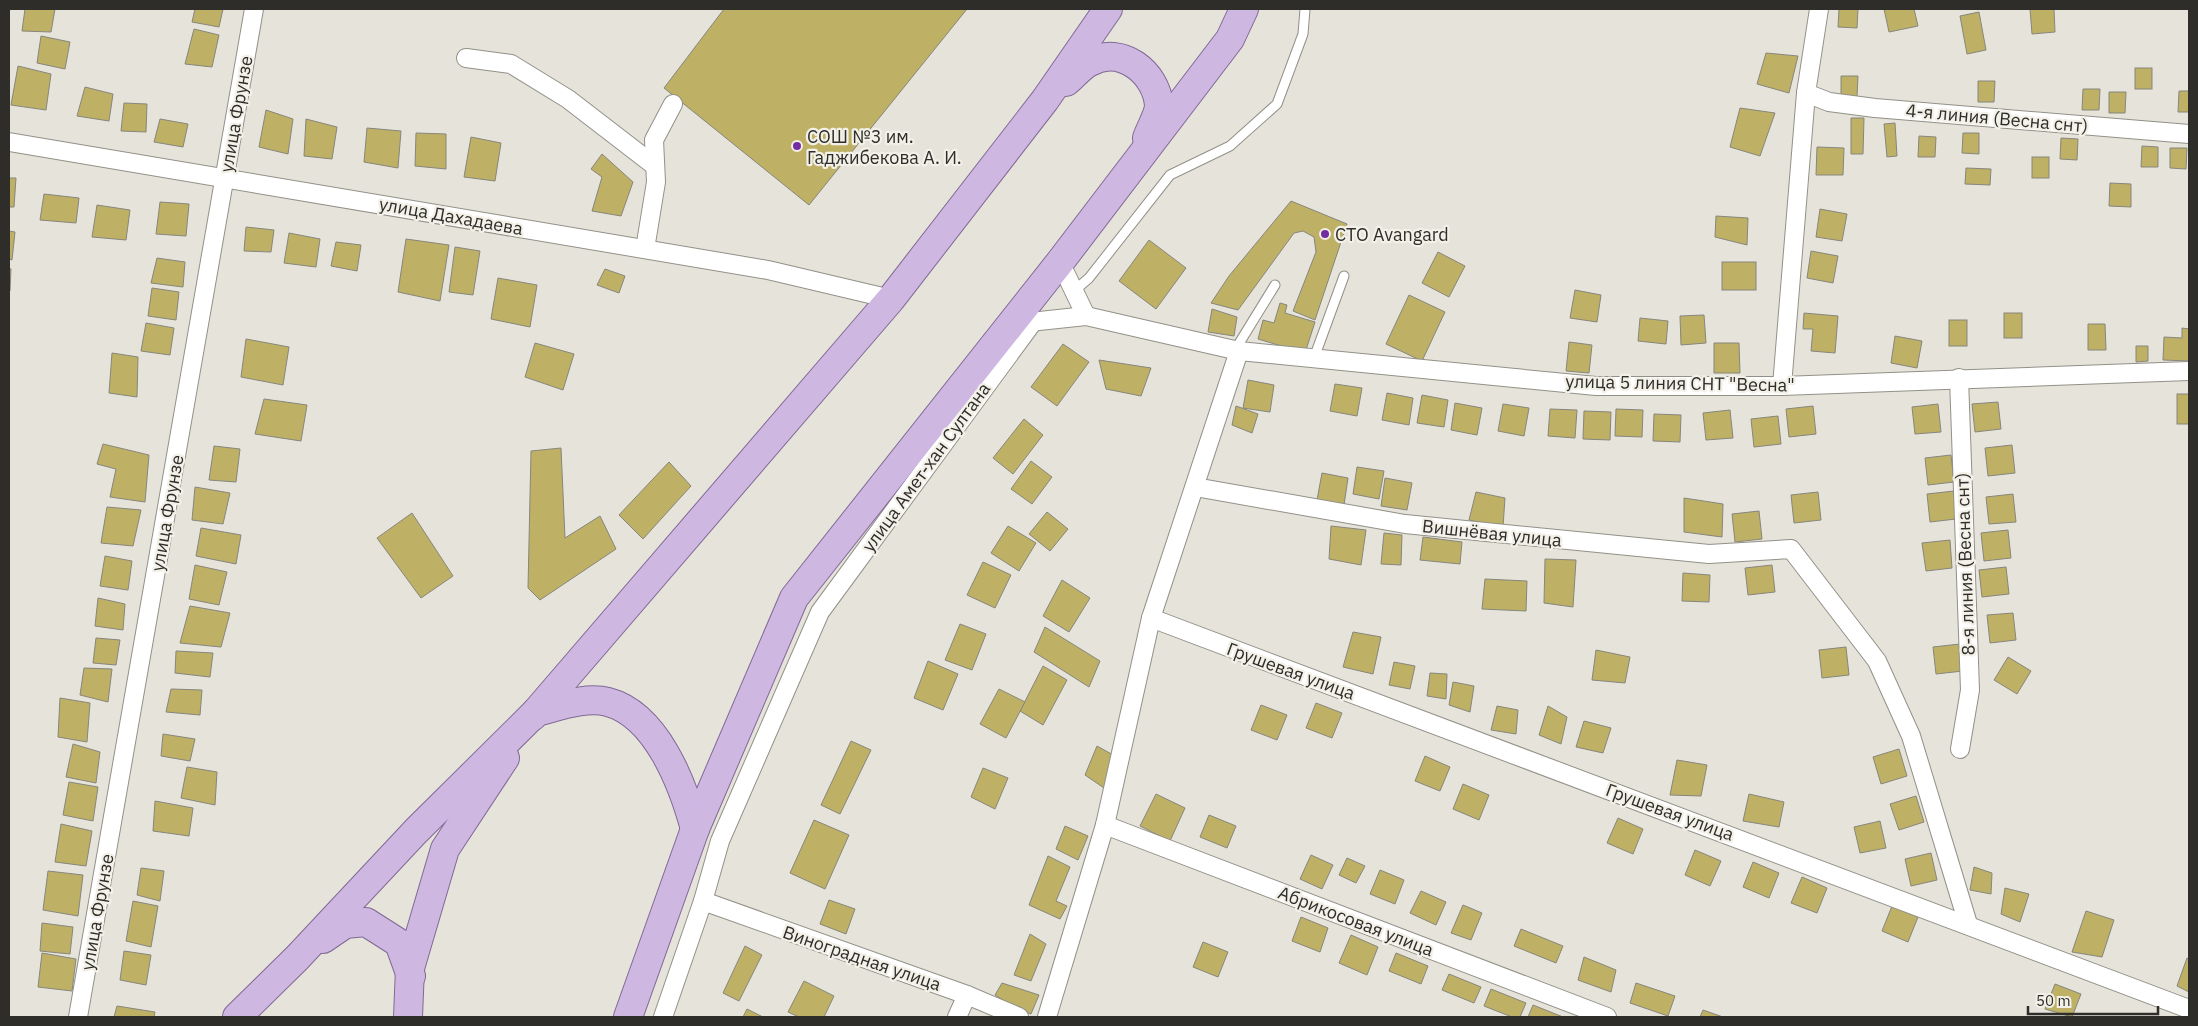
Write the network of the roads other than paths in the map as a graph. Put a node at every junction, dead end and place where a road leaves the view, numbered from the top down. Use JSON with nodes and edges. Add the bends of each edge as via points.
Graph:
{"nodes":[{"id":1,"x":254,"y":9,"type":"edge"},
{"id":2,"x":1108,"y":9,"type":"edge"},
{"id":3,"x":1244,"y":9,"type":"edge"},
{"id":4,"x":1305,"y":9,"type":"edge"},
{"id":5,"x":1819,"y":9,"type":"edge"},
{"id":6,"x":466,"y":58,"type":"dead end"},
{"id":7,"x":1806,"y":93,"type":"junction"},
{"id":8,"x":1045,"y":100,"type":"junction"},
{"id":9,"x":673,"y":104,"type":"dead end"},
{"id":10,"x":2189,"y":134,"type":"edge"},
{"id":11,"x":9,"y":142,"type":"edge"},
{"id":12,"x":1138,"y":160,"type":"junction"},
{"id":13,"x":655,"y":166,"type":"junction"},
{"id":14,"x":225,"y":178,"type":"junction"},
{"id":15,"x":645,"y":250,"type":"junction"},
{"id":16,"x":1060,"y":262,"type":"junction"},
{"id":17,"x":1344,"y":276,"type":"dead end"},
{"id":18,"x":1275,"y":285,"type":"dead end"},
{"id":19,"x":1074,"y":291,"type":"junction"},
{"id":20,"x":891,"y":300,"type":"junction"},
{"id":21,"x":1086,"y":316,"type":"junction"},
{"id":22,"x":1022,"y":323,"type":"junction"},
{"id":23,"x":1237,"y":351,"type":"junction"},
{"id":24,"x":1314,"y":358,"type":"junction"},
{"id":25,"x":2189,"y":371,"type":"edge"},
{"id":26,"x":1959,"y":378,"type":"junction"},
{"id":27,"x":1782,"y":386,"type":"junction"},
{"id":28,"x":1195,"y":488,"type":"junction"},
{"id":29,"x":1151,"y":618,"type":"junction"},
{"id":30,"x":536,"y":712,"type":"junction"},
{"id":31,"x":1960,"y":749,"type":"dead end"},
{"id":32,"x":1105,"y":825,"type":"junction"},
{"id":33,"x":695,"y":829,"type":"junction"},
{"id":34,"x":703,"y":902,"type":"junction"},
{"id":35,"x":1968,"y":924,"type":"junction"},
{"id":36,"x":298,"y":958,"type":"junction"},
{"id":37,"x":410,"y":968,"type":"junction"},
{"id":38,"x":967,"y":995,"type":"junction"},
{"id":39,"x":2189,"y":1009,"type":"edge"},
{"id":40,"x":78,"y":1017,"type":"edge"},
{"id":41,"x":237,"y":1017,"type":"edge"},
{"id":42,"x":408,"y":1017,"type":"edge"},
{"id":43,"x":416,"y":1017,"type":"edge"},
{"id":44,"x":628,"y":1017,"type":"edge"},
{"id":45,"x":663,"y":1017,"type":"edge"},
{"id":46,"x":957,"y":1017,"type":"edge"},
{"id":47,"x":1019,"y":1017,"type":"edge"},
{"id":48,"x":1047,"y":1017,"type":"edge"},
{"id":49,"x":1607,"y":1017,"type":"edge"}],
"edges":[{"from":1,"to":14,"type":"street","name":"улица Фрунзе"},
{"from":2,"to":8,"type":"main road"},
{"from":3,"to":12,"type":"main road","via":[[1230,39]]},
{"from":4,"to":19,"type":"lane","via":[[1303,34],[1277,104],[1230,146],[1170,175],[1089,278]]},
{"from":5,"to":7,"type":"street"},
{"from":6,"to":13,"type":"street","via":[[511,64],[568,99]]},
{"from":7,"to":10,"type":"street","name":"4-я линия (Весна снт)","via":[[1829,102],[1875,108]]},
{"from":7,"to":27,"type":"street"},
{"from":8,"to":12,"type":"main road","via":[[1090,62],[1118,56],[1138,66],[1150,81],[1159,106]]},
{"from":8,"to":20,"type":"main road"},
{"from":9,"to":13,"type":"street","via":[[654,140]]},
{"from":11,"to":14,"type":"street","name":"улица Дахадаева"},
{"from":12,"to":16,"type":"main road"},
{"from":13,"to":15,"type":"street","via":[[656,182]]},
{"from":14,"to":15,"type":"street","name":"улица Дахадаева"},
{"from":14,"to":40,"type":"street","name":"улица Фрунзе"},
{"from":15,"to":20,"type":"street","name":"улица Дахадаева","via":[[768,270]]},
{"from":16,"to":19,"type":"street"},
{"from":16,"to":22,"type":"main road"},
{"from":17,"to":24,"type":"lane"},
{"from":18,"to":23,"type":"lane"},
{"from":19,"to":21,"type":"street"},
{"from":20,"to":30,"type":"main road"},
{"from":21,"to":22,"type":"street","name":"улица 5 линия СНТ \"Весна\""},
{"from":21,"to":23,"type":"street","name":"улица 5 линия СНТ \"Весна\""},
{"from":22,"to":33,"type":"main road","via":[[794,598]]},
{"from":22,"to":34,"type":"street","name":"улица Амет-хан Султана","via":[[820,612],[720,841]]},
{"from":23,"to":24,"type":"street","name":"улица 5 линия СНТ \"Весна\""},
{"from":23,"to":28,"type":"street"},
{"from":24,"to":27,"type":"street","name":"улица 5 линия СНТ \"Весна\"","via":[[1596,386]]},
{"from":25,"to":26,"type":"street","name":"улица 5 линия СНТ \"Весна\""},
{"from":26,"to":27,"type":"street","name":"улица 5 линия СНТ \"Весна\""},
{"from":26,"to":31,"type":"street","name":"8-я линия (Весна снт)","via":[[1970,690]]},
{"from":28,"to":29,"type":"street"},
{"from":28,"to":35,"type":"street","name":"Вишнёвая улица","via":[[1405,524],[1709,554],[1791,549],[1877,661],[1911,736]]},
{"from":29,"to":32,"type":"street"},
{"from":29,"to":35,"type":"street","name":"Грушевая улица"},
{"from":30,"to":33,"type":"main road","via":[[584,701],[607,702],[633,714],[661,745],[676,774]]},
{"from":30,"to":36,"type":"main road","via":[[416,830]]},
{"from":30,"to":37,"type":"main road","via":[[445,849]]},
{"from":32,"to":48,"type":"street"},
{"from":32,"to":49,"type":"street","name":"Абрикосовая улица"},
{"from":33,"to":44,"type":"main road"},
{"from":34,"to":38,"type":"street","name":"Виноградная улица"},
{"from":34,"to":45,"type":"street","name":"улица Амет-хан Султана"},
{"from":35,"to":39,"type":"street","name":"Грушевая улица"},
{"from":36,"to":37,"type":"main road","via":[[345,924],[366,922],[399,943]]},
{"from":36,"to":41,"type":"main road"},
{"from":37,"to":42,"type":"main road"},
{"from":37,"to":43,"type":"main road"},
{"from":38,"to":46,"type":"street"},
{"from":38,"to":47,"type":"street","name":"Виноградная улица"}]}
